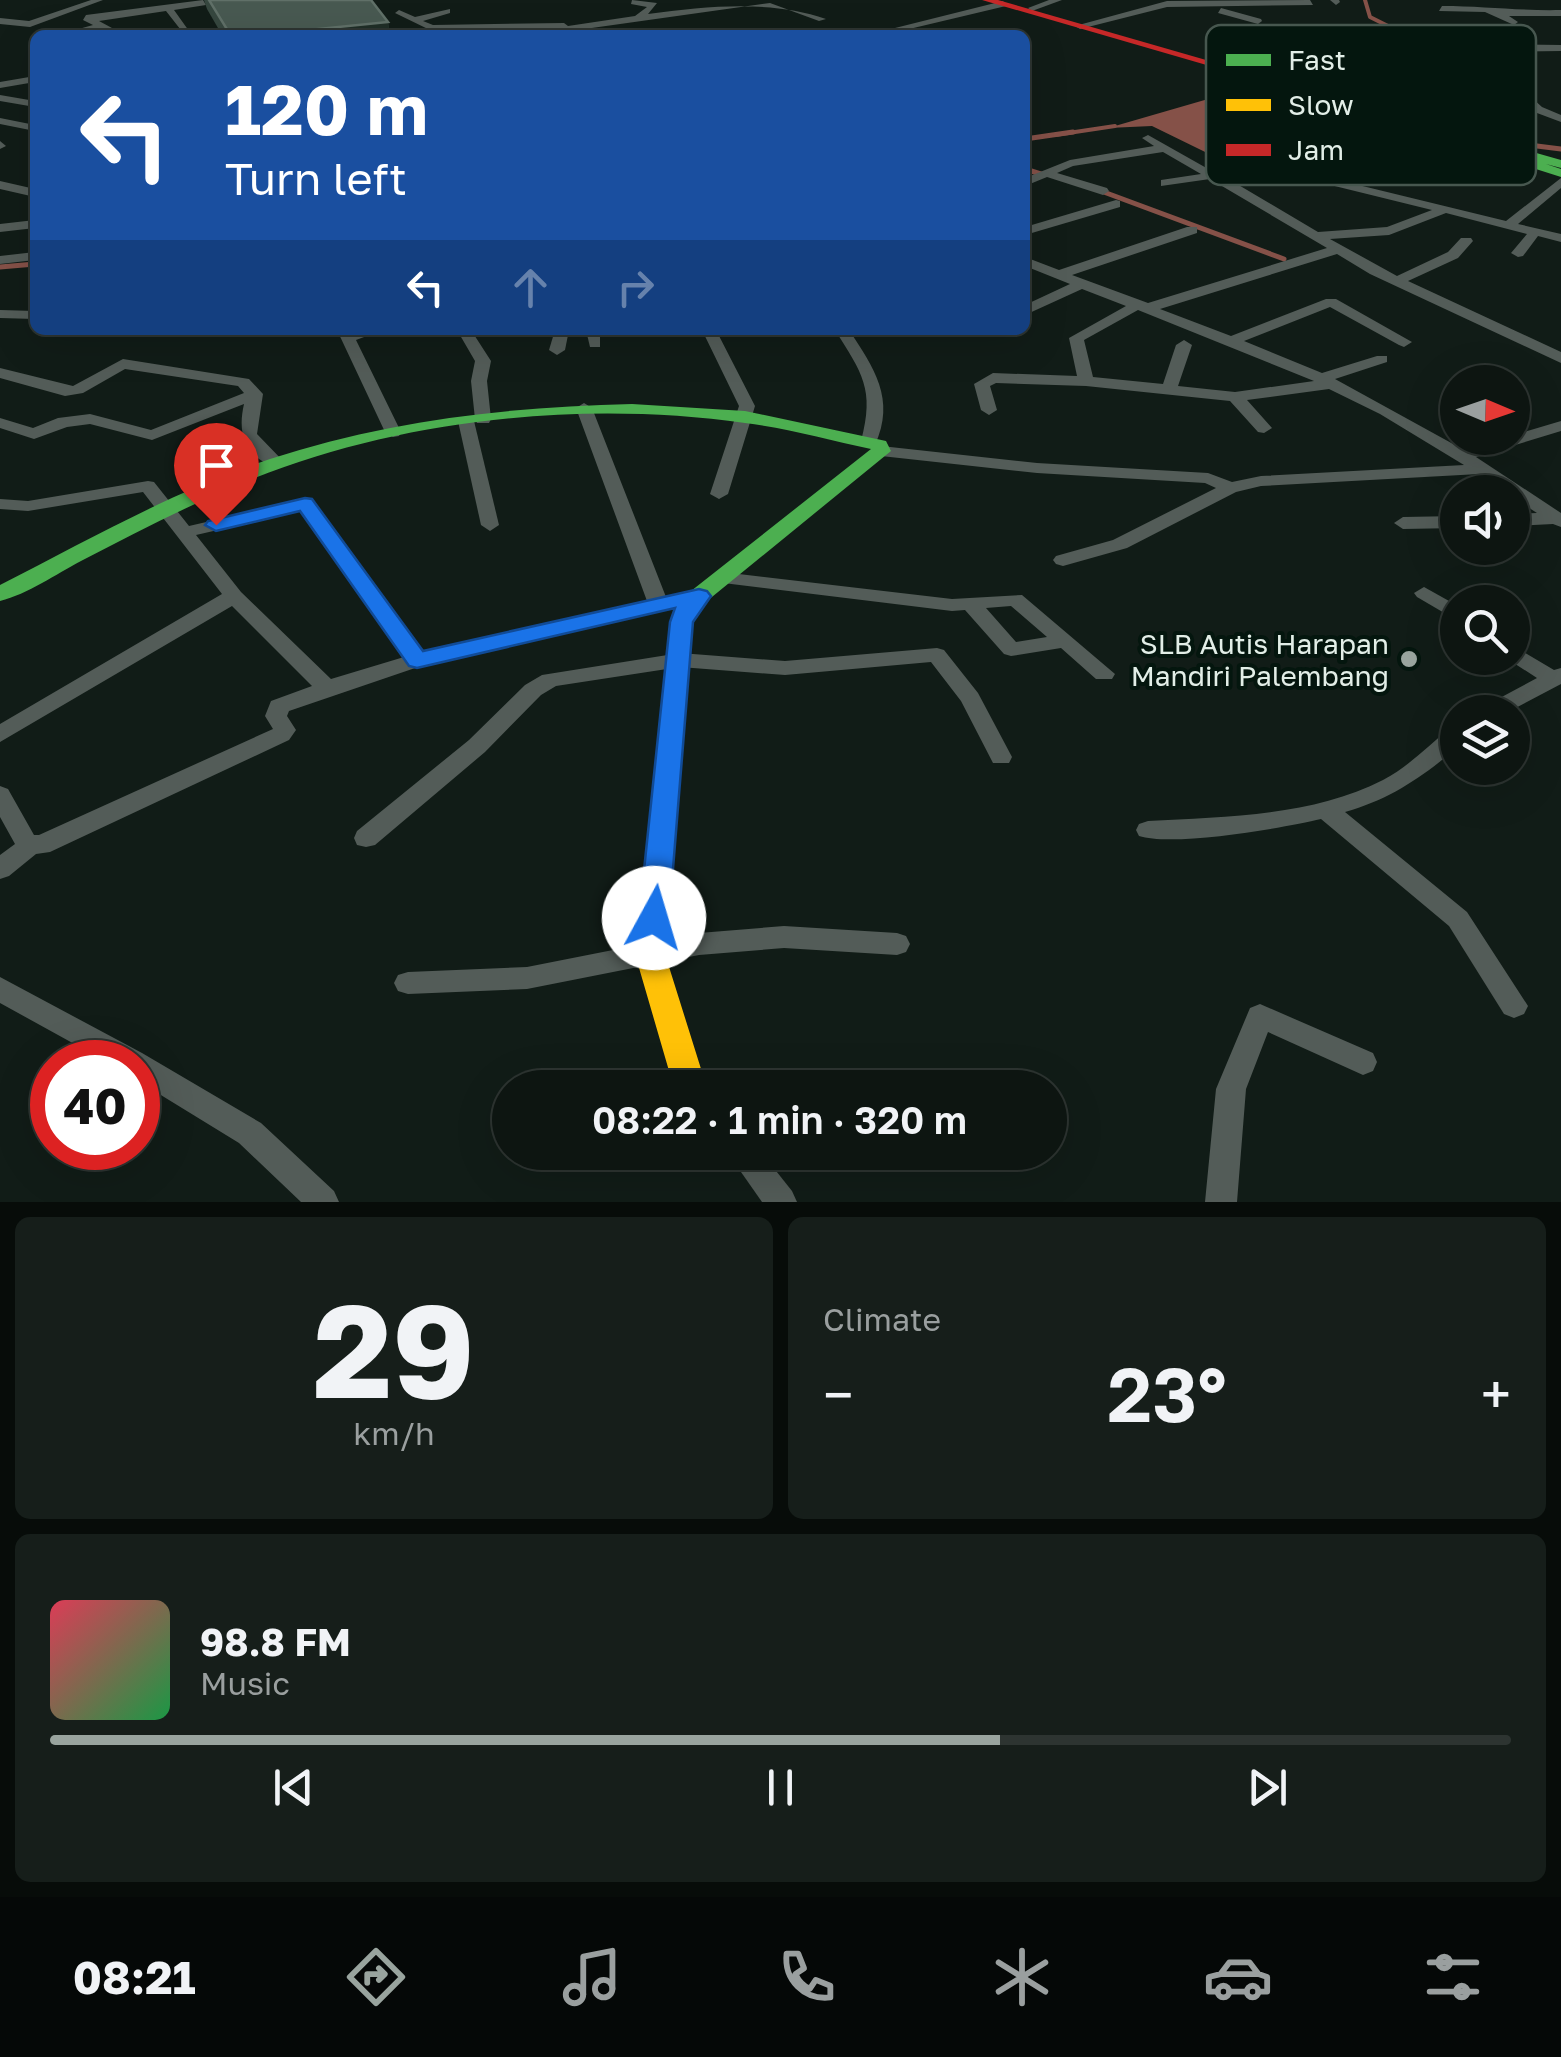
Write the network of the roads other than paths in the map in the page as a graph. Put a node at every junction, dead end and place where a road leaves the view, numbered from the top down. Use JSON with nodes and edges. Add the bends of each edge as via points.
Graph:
{"nodes":[{"id":1,"x":774,"y":0,"type":"edge"},
{"id":2,"x":1058,"y":0,"type":"edge"},
{"id":3,"x":98,"y":1,"type":"edge"},
{"id":4,"x":673,"y":1,"type":"edge"},
{"id":5,"x":999,"y":1,"type":"edge"},
{"id":6,"x":634,"y":2,"type":"edge"},
{"id":7,"x":750,"y":2,"type":"edge"},
{"id":8,"x":1253,"y":2,"type":"edge"},
{"id":9,"x":1286,"y":2,"type":"edge"},
{"id":10,"x":204,"y":3,"type":"dead end"},
{"id":11,"x":1191,"y":3,"type":"junction"},
{"id":12,"x":1310,"y":4,"type":"dead end"},
{"id":13,"x":75,"y":5,"type":"edge"},
{"id":14,"x":168,"y":8,"type":"junction"},
{"id":15,"x":1032,"y":8,"type":"junction"},
{"id":16,"x":1442,"y":9,"type":"dead end"},
{"id":17,"x":446,"y":11,"type":"dead end"},
{"id":18,"x":400,"y":13,"type":"dead end"},
{"id":19,"x":694,"y":13,"type":"junction"},
{"id":20,"x":1561,"y":13,"type":"edge"},
{"id":21,"x":1500,"y":14,"type":"junction"},
{"id":22,"x":822,"y":19,"type":"dead end"},
{"id":23,"x":88,"y":20,"type":"junction"},
{"id":24,"x":415,"y":20,"type":"junction"},
{"id":25,"x":637,"y":20,"type":"junction"},
{"id":26,"x":0,"y":21,"type":"edge"},
{"id":27,"x":1258,"y":21,"type":"dead end"},
{"id":28,"x":1514,"y":22,"type":"dead end"},
{"id":29,"x":1085,"y":25,"type":"junction"},
{"id":30,"x":20,"y":26,"type":"junction"},
{"id":31,"x":99,"y":26,"type":"junction"},
{"id":32,"x":580,"y":26,"type":"junction"},
{"id":33,"x":83,"y":30,"type":"edge"},
{"id":34,"x":108,"y":30,"type":"edge"},
{"id":35,"x":183,"y":30,"type":"edge"},
{"id":36,"x":565,"y":30,"type":"edge"},
{"id":37,"x":891,"y":30,"type":"edge"},
{"id":38,"x":0,"y":35,"type":"edge"},
{"id":39,"x":1536,"y":48,"type":"edge"},
{"id":40,"x":1542,"y":48,"type":"junction"},
{"id":41,"x":1561,"y":48,"type":"edge"},
{"id":42,"x":1206,"y":57,"type":"edge"},
{"id":43,"x":1206,"y":60,"type":"edge"},
{"id":44,"x":1561,"y":60,"type":"edge"},
{"id":45,"x":30,"y":81,"type":"edge"},
{"id":46,"x":0,"y":84,"type":"edge"},
{"id":47,"x":0,"y":98,"type":"edge"},
{"id":48,"x":30,"y":103,"type":"edge"},
{"id":49,"x":1538,"y":109,"type":"edge"},
{"id":50,"x":1561,"y":118,"type":"edge"},
{"id":51,"x":0,"y":122,"type":"edge"},
{"id":52,"x":30,"y":128,"type":"edge"},
{"id":53,"x":30,"y":129,"type":"edge"},
{"id":54,"x":0,"y":143,"type":"edge"},
{"id":55,"x":1166,"y":148,"type":"junction"},
{"id":56,"x":1536,"y":154,"type":"edge"},
{"id":57,"x":1561,"y":161,"type":"edge"},
{"id":58,"x":1206,"y":165,"type":"edge"},
{"id":59,"x":1536,"y":165,"type":"edge"},
{"id":60,"x":1206,"y":170,"type":"edge"},
{"id":61,"x":1044,"y":174,"type":"junction"},
{"id":62,"x":1561,"y":174,"type":"edge"},
{"id":63,"x":1206,"y":176,"type":"edge"},
{"id":64,"x":1030,"y":180,"type":"edge"},
{"id":65,"x":1561,"y":182,"type":"edge"},
{"id":66,"x":1165,"y":183,"type":"dead end"},
{"id":67,"x":1232,"y":185,"type":"edge"},
{"id":68,"x":1272,"y":185,"type":"edge"},
{"id":69,"x":1343,"y":185,"type":"edge"},
{"id":70,"x":0,"y":186,"type":"edge"},
{"id":71,"x":1103,"y":190,"type":"dead end"},
{"id":72,"x":30,"y":192,"type":"edge"},
{"id":73,"x":1244,"y":192,"type":"junction"},
{"id":74,"x":1116,"y":204,"type":"dead end"},
{"id":75,"x":1441,"y":211,"type":"junction"},
{"id":76,"x":30,"y":225,"type":"edge"},
{"id":77,"x":1507,"y":226,"type":"junction"},
{"id":78,"x":0,"y":228,"type":"edge"},
{"id":79,"x":1030,"y":230,"type":"edge"},
{"id":80,"x":1192,"y":230,"type":"dead end"},
{"id":81,"x":1535,"y":232,"type":"junction"},
{"id":82,"x":1318,"y":236,"type":"junction"},
{"id":83,"x":1561,"y":238,"type":"edge"},
{"id":84,"x":1466,"y":241,"type":"dead end"},
{"id":85,"x":1339,"y":249,"type":"junction"},
{"id":86,"x":1518,"y":253,"type":"dead end"},
{"id":87,"x":30,"y":257,"type":"edge"},
{"id":88,"x":0,"y":260,"type":"edge"},
{"id":89,"x":1030,"y":264,"type":"edge"},
{"id":90,"x":1058,"y":275,"type":"junction"},
{"id":91,"x":1398,"y":282,"type":"junction"},
{"id":92,"x":1081,"y":284,"type":"junction"},
{"id":93,"x":30,"y":302,"type":"edge"},
{"id":94,"x":1145,"y":305,"type":"junction"},
{"id":95,"x":1030,"y":308,"type":"edge"},
{"id":96,"x":7,"y":314,"type":"edge"},
{"id":97,"x":347,"y":335,"type":"edge"},
{"id":98,"x":467,"y":335,"type":"edge"},
{"id":99,"x":561,"y":335,"type":"edge"},
{"id":100,"x":712,"y":335,"type":"edge"},
{"id":101,"x":850,"y":335,"type":"edge"},
{"id":102,"x":1228,"y":342,"type":"junction"},
{"id":103,"x":1404,"y":342,"type":"dead end"},
{"id":104,"x":1184,"y":344,"type":"dead end"},
{"id":105,"x":557,"y":350,"type":"dead end"},
{"id":106,"x":1561,"y":358,"type":"edge"},
{"id":107,"x":1382,"y":359,"type":"dead end"},
{"id":108,"x":0,"y":373,"type":"edge"},
{"id":109,"x":1086,"y":381,"type":"junction"},
{"id":110,"x":1326,"y":381,"type":"junction"},
{"id":111,"x":1169,"y":390,"type":"junction"},
{"id":112,"x":255,"y":394,"type":"junction"},
{"id":113,"x":1234,"y":397,"type":"junction"},
{"id":114,"x":584,"y":408,"type":"junction"},
{"id":115,"x":989,"y":410,"type":"dead end"},
{"id":116,"x":742,"y":417,"type":"junction"},
{"id":117,"x":475,"y":420,"type":"junction"},
{"id":118,"x":0,"y":423,"type":"edge"},
{"id":119,"x":1561,"y":426,"type":"edge"},
{"id":120,"x":1264,"y":428,"type":"dead end"},
{"id":121,"x":393,"y":432,"type":"junction"},
{"id":122,"x":1530,"y":435,"type":"edge"},
{"id":123,"x":1440,"y":442,"type":"edge"},
{"id":124,"x":875,"y":446,"type":"junction"},
{"id":125,"x":1465,"y":455,"type":"edge"},
{"id":126,"x":276,"y":463,"type":"junction"},
{"id":127,"x":1483,"y":470,"type":"junction"},
{"id":128,"x":1230,"y":488,"type":"junction"},
{"id":129,"x":720,"y":494,"type":"dead end"},
{"id":130,"x":0,"y":504,"type":"edge"},
{"id":131,"x":168,"y":508,"type":"junction"},
{"id":132,"x":1558,"y":519,"type":"edge"},
{"id":133,"x":1530,"y":520,"type":"edge"},
{"id":134,"x":1440,"y":522,"type":"edge"},
{"id":135,"x":1402,"y":523,"type":"dead end"},
{"id":136,"x":490,"y":526,"type":"dead end"},
{"id":137,"x":186,"y":532,"type":"junction"},
{"id":138,"x":1063,"y":560,"type":"dead end"},
{"id":139,"x":722,"y":578,"type":"junction"},
{"id":140,"x":1424,"y":593,"type":"dead end"},
{"id":141,"x":0,"y":594,"type":"edge"},
{"id":142,"x":234,"y":596,"type":"junction"},
{"id":143,"x":699,"y":596,"type":"junction"},
{"id":144,"x":971,"y":604,"type":"junction"},
{"id":145,"x":1440,"y":604,"type":"edge"},
{"id":146,"x":659,"y":606,"type":"junction"},
{"id":147,"x":1065,"y":641,"type":"junction"},
{"id":148,"x":417,"y":660,"type":"junction"},
{"id":149,"x":680,"y":660,"type":"junction"},
{"id":150,"x":1530,"y":662,"type":"edge"},
{"id":151,"x":1104,"y":674,"type":"dead end"},
{"id":152,"x":1556,"y":677,"type":"edge"},
{"id":153,"x":327,"y":688,"type":"junction"},
{"id":154,"x":1523,"y":695,"type":"edge"},
{"id":155,"x":0,"y":734,"type":"edge"},
{"id":156,"x":1440,"y":748,"type":"edge"},
{"id":157,"x":1001,"y":757,"type":"dead end"},
{"id":158,"x":0,"y":795,"type":"edge"},
{"id":159,"x":1325,"y":809,"type":"junction"},
{"id":160,"x":1148,"y":830,"type":"dead end"},
{"id":161,"x":366,"y":838,"type":"dead end"},
{"id":162,"x":30,"y":845,"type":"junction"},
{"id":163,"x":0,"y":869,"type":"edge"},
{"id":164,"x":897,"y":944,"type":"dead end"},
{"id":165,"x":650,"y":954,"type":"junction"},
{"id":166,"x":408,"y":982,"type":"dead end"},
{"id":167,"x":0,"y":990,"type":"edge"},
{"id":168,"x":1514,"y":1006,"type":"dead end"},
{"id":169,"x":91,"y":1040,"type":"edge"},
{"id":170,"x":1363,"y":1062,"type":"dead end"},
{"id":171,"x":685,"y":1070,"type":"edge"},
{"id":172,"x":160,"y":1079,"type":"edge"},
{"id":173,"x":756,"y":1170,"type":"edge"},
{"id":174,"x":322,"y":1202,"type":"edge"},
{"id":175,"x":781,"y":1202,"type":"edge"},
{"id":176,"x":1221,"y":1202,"type":"edge"}],
"edges":[{"from":1,"to":7,"type":"street"},
{"from":1,"to":22,"type":"street"},
{"from":2,"to":15,"type":"street"},
{"from":3,"to":13,"type":"street"},
{"from":4,"to":19,"type":"street"},
{"from":5,"to":15,"type":"main road"},
{"from":5,"to":29,"type":"main road"},
{"from":5,"to":37,"type":"street"},
{"from":6,"to":25,"type":"street","via":[[654,5]]},
{"from":7,"to":19,"type":"street"},
{"from":8,"to":9,"type":"street"},
{"from":8,"to":11,"type":"street"},
{"from":9,"to":12,"type":"street"},
{"from":10,"to":14,"type":"street"},
{"from":11,"to":27,"type":"street"},
{"from":11,"to":29,"type":"street"},
{"from":13,"to":23,"type":"street"},
{"from":13,"to":30,"type":"street"},
{"from":14,"to":23,"type":"street"},
{"from":14,"to":35,"type":"street"},
{"from":15,"to":29,"type":"main road"},
{"from":16,"to":21,"type":"street"},
{"from":17,"to":24,"type":"street"},
{"from":18,"to":24,"type":"street"},
{"from":19,"to":25,"type":"street"},
{"from":20,"to":21,"type":"street"},
{"from":21,"to":28,"type":"street"},
{"from":23,"to":31,"type":"street"},
{"from":24,"to":32,"type":"street","via":[[438,28]]},
{"from":25,"to":32,"type":"street"},
{"from":26,"to":30,"type":"street"},
{"from":29,"to":42,"type":"main road"},
{"from":29,"to":43,"type":"main road"},
{"from":30,"to":38,"type":"street"},
{"from":31,"to":33,"type":"street"},
{"from":31,"to":34,"type":"street"},
{"from":32,"to":36,"type":"street"},
{"from":39,"to":40,"type":"street"},
{"from":40,"to":41,"type":"street"},
{"from":40,"to":44,"type":"street"},
{"from":45,"to":46,"type":"street"},
{"from":47,"to":48,"type":"street"},
{"from":49,"to":50,"type":"street"},
{"from":51,"to":52,"type":"street"},
{"from":53,"to":54,"type":"street"},
{"from":55,"to":58,"type":"street","via":[[1144,133]]},
{"from":55,"to":60,"type":"street"},
{"from":55,"to":61,"type":"street","via":[[1070,162]]},
{"from":56,"to":57,"type":"main road"},
{"from":59,"to":62,"type":"main road"},
{"from":61,"to":64,"type":"street"},
{"from":61,"to":71,"type":"street"},
{"from":63,"to":66,"type":"street"},
{"from":65,"to":77,"type":"street"},
{"from":67,"to":73,"type":"street"},
{"from":68,"to":73,"type":"street"},
{"from":69,"to":75,"type":"street"},
{"from":70,"to":72,"type":"street"},
{"from":73,"to":82,"type":"street"},
{"from":74,"to":79,"type":"street"},
{"from":75,"to":77,"type":"street"},
{"from":75,"to":82,"type":"street","via":[[1389,231]]},
{"from":76,"to":78,"type":"street"},
{"from":77,"to":81,"type":"street"},
{"from":80,"to":90,"type":"street"},
{"from":81,"to":83,"type":"street"},
{"from":81,"to":86,"type":"street"},
{"from":82,"to":85,"type":"street"},
{"from":84,"to":91,"type":"street","via":[[1453,256]]},
{"from":85,"to":91,"type":"street"},
{"from":85,"to":94,"type":"street"},
{"from":87,"to":88,"type":"street"},
{"from":89,"to":90,"type":"street"},
{"from":90,"to":92,"type":"street"},
{"from":91,"to":106,"type":"street"},
{"from":92,"to":94,"type":"street"},
{"from":92,"to":95,"type":"street"},
{"from":93,"to":96,"type":"street"},
{"from":94,"to":102,"type":"street"},
{"from":94,"to":109,"type":"street","via":[[1076,338]]},
{"from":97,"to":121,"type":"street"},
{"from":98,"to":117,"type":"street","via":[[483,362]]},
{"from":99,"to":105,"type":"street"},
{"from":100,"to":116,"type":"street","via":[[747,406]]},
{"from":101,"to":124,"type":"street","via":[[879,390]]},
{"from":102,"to":103,"type":"street","via":[[1331,302]]},
{"from":102,"to":110,"type":"street"},
{"from":104,"to":111,"type":"street"},
{"from":107,"to":110,"type":"street"},
{"from":108,"to":112,"type":"street","via":[[65,391],[132,363],[243,382]]},
{"from":109,"to":111,"type":"street"},
{"from":109,"to":115,"type":"street","via":[[986,380]]},
{"from":110,"to":113,"type":"street"},
{"from":110,"to":123,"type":"street"},
{"from":111,"to":113,"type":"street"},
{"from":112,"to":118,"type":"street","via":[[152,435],[90,420],[34,434]]},
{"from":112,"to":126,"type":"street","via":[[246,429],[251,444]]},
{"from":113,"to":120,"type":"street"},
{"from":114,"to":116,"type":"main road"},
{"from":114,"to":117,"type":"main road"},
{"from":114,"to":146,"type":"street"},
{"from":116,"to":124,"type":"main road"},
{"from":116,"to":129,"type":"street"},
{"from":117,"to":121,"type":"main road"},
{"from":117,"to":136,"type":"street"},
{"from":119,"to":122,"type":"street"},
{"from":121,"to":126,"type":"main road"},
{"from":124,"to":128,"type":"street","via":[[1053,470],[1208,478]]},
{"from":124,"to":139,"type":"main road"},
{"from":125,"to":127,"type":"street"},
{"from":126,"to":131,"type":"main road"},
{"from":127,"to":128,"type":"street"},
{"from":127,"to":132,"type":"street"},
{"from":128,"to":138,"type":"street","via":[[1120,544]]},
{"from":130,"to":131,"type":"street","via":[[28,506],[141,485]]},
{"from":131,"to":137,"type":"street"},
{"from":131,"to":141,"type":"main road"},
{"from":132,"to":133,"type":"street"},
{"from":134,"to":135,"type":"street"},
{"from":137,"to":142,"type":"street"},
{"from":137,"to":148,"type":"street","via":[[305,504]]},
{"from":139,"to":143,"type":"main road"},
{"from":139,"to":144,"type":"street"},
{"from":140,"to":145,"type":"street"},
{"from":142,"to":153,"type":"street"},
{"from":142,"to":155,"type":"street"},
{"from":143,"to":146,"type":"street"},
{"from":143,"to":149,"type":"main road","via":[[683,614]]},
{"from":144,"to":147,"type":"street","via":[[1015,598]]},
{"from":144,"to":147,"type":"street","via":[[1011,649]]},
{"from":146,"to":148,"type":"street"},
{"from":147,"to":151,"type":"street"},
{"from":148,"to":153,"type":"street"},
{"from":149,"to":157,"type":"street","via":[[785,668],[937,655],[970,698]]},
{"from":149,"to":161,"type":"street","via":[[550,680]]},
{"from":149,"to":165,"type":"main road"},
{"from":150,"to":152,"type":"street"},
{"from":152,"to":154,"type":"street"},
{"from":153,"to":162,"type":"street","via":[[278,706],[282,734]]},
{"from":156,"to":159,"type":"street","via":[[1387,789]]},
{"from":158,"to":162,"type":"street"},
{"from":159,"to":160,"type":"street","via":[[1245,826]]},
{"from":159,"to":168,"type":"street","via":[[1458,920]]},
{"from":162,"to":163,"type":"street"},
{"from":164,"to":165,"type":"street","via":[[784,937]]},
{"from":165,"to":166,"type":"street","via":[[527,978]]},
{"from":165,"to":171,"type":"main road"},
{"from":167,"to":169,"type":"street"},
{"from":170,"to":176,"type":"street","via":[[1260,1016],[1231,1089]]},
{"from":172,"to":174,"type":"street","via":[[250,1133]]},
{"from":173,"to":175,"type":"street"}]}
